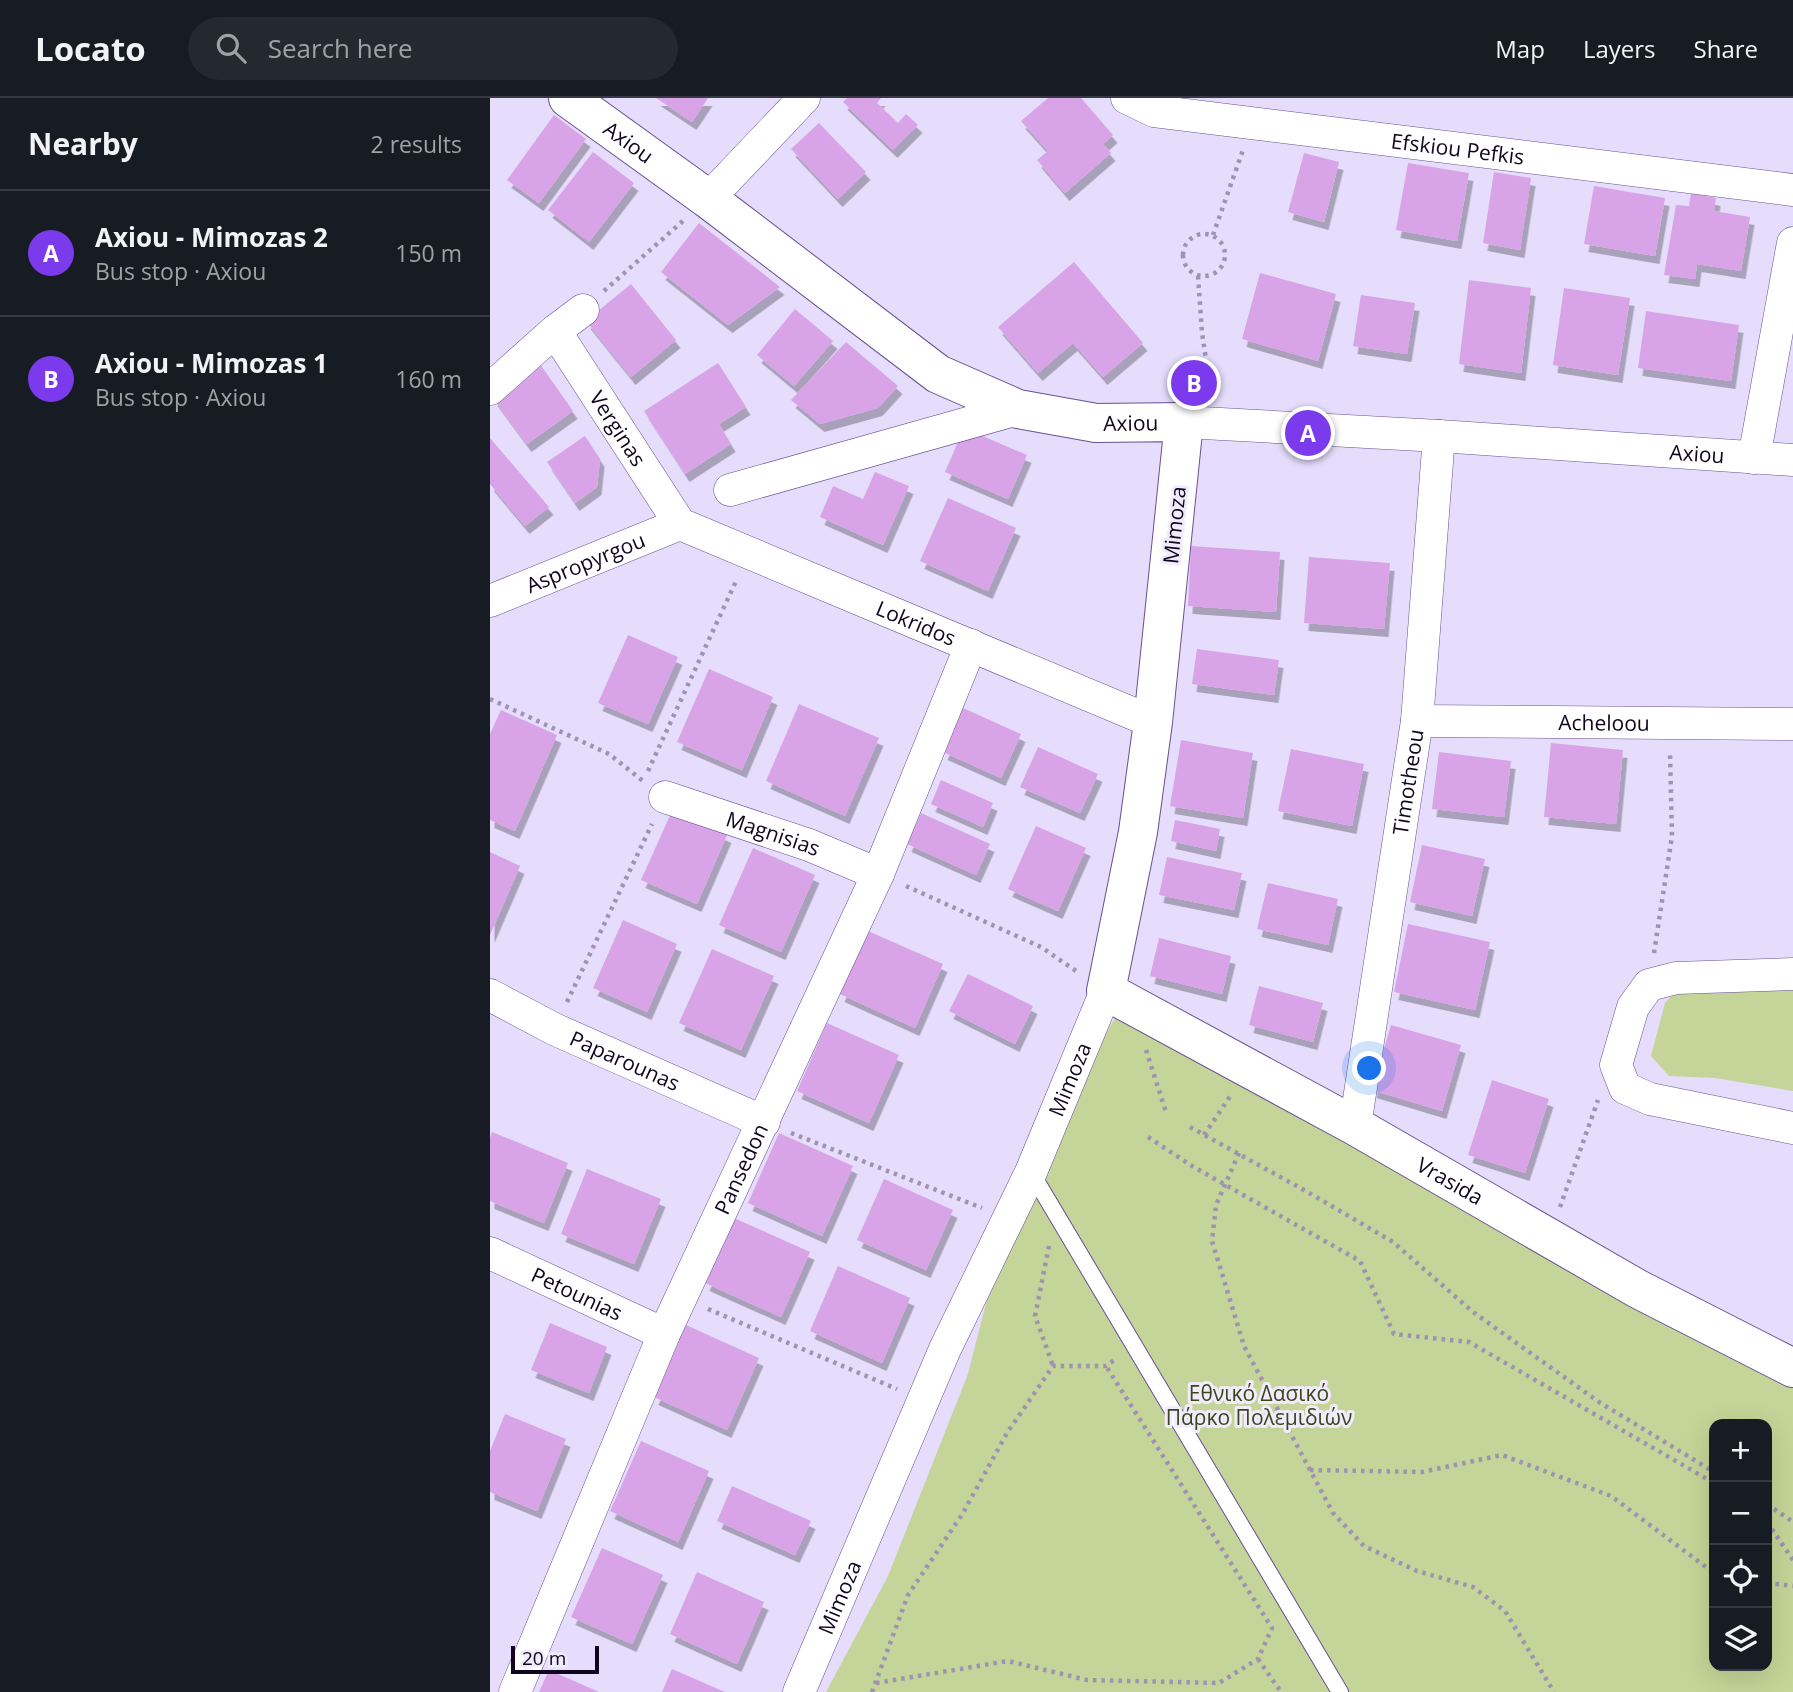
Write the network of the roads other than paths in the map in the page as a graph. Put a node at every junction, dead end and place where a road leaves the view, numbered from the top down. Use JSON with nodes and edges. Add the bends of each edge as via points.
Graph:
{"nodes":[{"id":1,"x":568,"y":98,"type":"edge"},
{"id":2,"x":804,"y":98,"type":"edge"},
{"id":3,"x":1126,"y":98,"type":"edge"},
{"id":4,"x":1793,"y":190,"type":"edge"},
{"id":5,"x":708,"y":199,"type":"junction"},
{"id":6,"x":1793,"y":243,"type":"edge"},
{"id":7,"x":583,"y":310,"type":"road end"},
{"id":8,"x":555,"y":331,"type":"junction"},
{"id":9,"x":490,"y":389,"type":"edge"},
{"id":10,"x":1018,"y":409,"type":"junction"},
{"id":11,"x":1184,"y":422,"type":"junction"},
{"id":12,"x":1439,"y":436,"type":"junction"},
{"id":13,"x":1754,"y":458,"type":"junction"},
{"id":14,"x":1793,"y":460,"type":"edge"},
{"id":15,"x":730,"y":490,"type":"dead end"},
{"id":16,"x":680,"y":524,"type":"junction"},
{"id":17,"x":490,"y":601,"type":"edge"},
{"id":18,"x":971,"y":645,"type":"junction"},
{"id":19,"x":1417,"y":721,"type":"junction"},
{"id":20,"x":1153,"y":722,"type":"junction"},
{"id":21,"x":1793,"y":724,"type":"edge"},
{"id":22,"x":665,"y":797,"type":"road end"},
{"id":23,"x":878,"y":874,"type":"junction"},
{"id":24,"x":1793,"y":974,"type":"edge"},
{"id":25,"x":490,"y":995,"type":"edge"},
{"id":26,"x":1119,"y":998,"type":"junction"},
{"id":27,"x":764,"y":1122,"type":"junction"},
{"id":28,"x":1355,"y":1126,"type":"junction"},
{"id":29,"x":1793,"y":1128,"type":"edge"},
{"id":30,"x":1031,"y":1172,"type":"junction"},
{"id":31,"x":490,"y":1254,"type":"edge"},
{"id":32,"x":664,"y":1334,"type":"junction"},
{"id":33,"x":1793,"y":1368,"type":"edge"},
{"id":34,"x":515,"y":1692,"type":"edge"},
{"id":35,"x":799,"y":1692,"type":"edge"},
{"id":36,"x":1340,"y":1692,"type":"edge"}],
"edges":[{"from":1,"to":5,"type":"street","name":"Axiou"},
{"from":2,"to":5,"type":"street"},
{"from":3,"to":4,"type":"street","name":"Efskiou Pefkis","via":[[1154,111]]},
{"from":5,"to":10,"type":"street","name":"Axiou","via":[[938,374]]},
{"from":6,"to":13,"type":"street"},
{"from":7,"to":8,"type":"street"},
{"from":8,"to":9,"type":"street"},
{"from":8,"to":16,"type":"street","name":"Verginas"},
{"from":10,"to":11,"type":"street","name":"Axiou","via":[[1096,424]]},
{"from":10,"to":15,"type":"street"},
{"from":11,"to":12,"type":"street","name":"Axiou"},
{"from":11,"to":20,"type":"street","name":"Mimoza"},
{"from":12,"to":13,"type":"street","name":"Axiou"},
{"from":12,"to":19,"type":"street","name":"Timotheou"},
{"from":13,"to":14,"type":"street","name":"Axiou"},
{"from":16,"to":17,"type":"street","name":"Aspropyrgou"},
{"from":16,"to":18,"type":"street","name":"Lokridos"},
{"from":18,"to":20,"type":"street","name":"Lokridos"},
{"from":18,"to":23,"type":"street","name":"Pansedon"},
{"from":19,"to":21,"type":"street","name":"Acheloou"},
{"from":19,"to":28,"type":"street","name":"Timotheou"},
{"from":20,"to":26,"type":"street","name":"Mimoza"},
{"from":22,"to":23,"type":"street","name":"Magnisias","via":[[809,845]]},
{"from":23,"to":27,"type":"street","name":"Pansedon"},
{"from":24,"to":29,"type":"street","via":[[1676,978],[1649,985],[1633,1007],[1616,1065],[1625,1088],[1650,1099]]},
{"from":25,"to":27,"type":"street","name":"Paparounas"},
{"from":26,"to":28,"type":"street","name":"Vrasida"},
{"from":26,"to":30,"type":"street","name":"Mimoza"},
{"from":27,"to":32,"type":"street","name":"Pansedon"},
{"from":28,"to":33,"type":"street","name":"Vrasida","via":[[1638,1289]]},
{"from":30,"to":35,"type":"street","name":"Mimoza","via":[[945,1349]]},
{"from":30,"to":36,"type":"lane"},
{"from":31,"to":32,"type":"street","name":"Petounias"},
{"from":32,"to":34,"type":"street","name":"Pansedon"}]}
